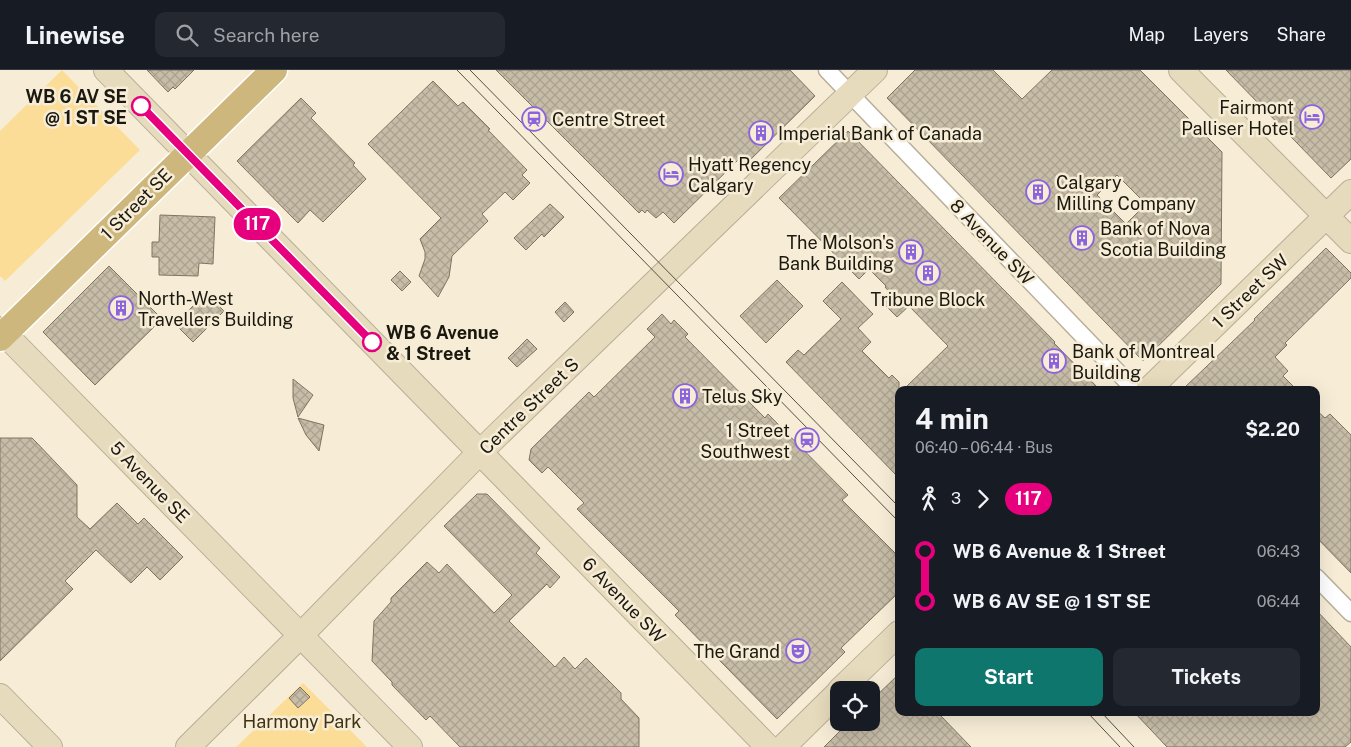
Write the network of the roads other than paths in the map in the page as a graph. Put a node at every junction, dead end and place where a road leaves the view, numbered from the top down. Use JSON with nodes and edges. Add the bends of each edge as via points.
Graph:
{"nodes":[{"id":1,"x":106,"y":70,"type":"edge"},
{"id":2,"x":274,"y":70,"type":"edge"},
{"id":3,"x":827,"y":70,"type":"edge"},
{"id":4,"x":875,"y":70,"type":"edge"},
{"id":5,"x":1180,"y":70,"type":"edge"},
{"id":6,"x":850,"y":94,"type":"junction"},
{"id":7,"x":188,"y":153,"type":"junction"},
{"id":8,"x":1351,"y":192,"type":"edge"},
{"id":9,"x":1326,"y":216,"type":"junction"},
{"id":10,"x":1351,"y":241,"type":"edge"},
{"id":11,"x":2,"y":334,"type":"edge"},
{"id":12,"x":1131,"y":386,"type":"edge"},
{"id":13,"x":1152,"y":386,"type":"edge"},
{"id":14,"x":480,"y":452,"type":"junction"},
{"id":15,"x":1320,"y":581,"type":"edge"},
{"id":16,"x":1351,"y":613,"type":"edge"},
{"id":17,"x":300,"y":636,"type":"junction"},
{"id":18,"x":895,"y":637,"type":"edge"},
{"id":19,"x":850,"y":681,"type":"edge"},
{"id":20,"x":0,"y":696,"type":"edge"},
{"id":21,"x":830,"y":701,"type":"edge"},
{"id":22,"x":50,"y":747,"type":"edge"},
{"id":23,"x":188,"y":747,"type":"edge"},
{"id":24,"x":410,"y":747,"type":"edge"},
{"id":25,"x":768,"y":747,"type":"edge"},
{"id":26,"x":783,"y":747,"type":"edge"}],
"edges":[{"from":1,"to":7,"type":"main road","name":"6 Avenue SW"},
{"from":2,"to":7,"type":"main road","name":"1 Street SE"},
{"from":3,"to":6,"type":"street","name":"8 Avenue SW"},
{"from":4,"to":6,"type":"main road","name":"Centre Street S"},
{"from":5,"to":9,"type":"main road"},
{"from":6,"to":12,"type":"street","name":"8 Avenue SW"},
{"from":6,"to":14,"type":"main road","name":"Centre Street S"},
{"from":7,"to":11,"type":"main road","name":"1 Street SE"},
{"from":7,"to":14,"type":"main road","name":"6 Avenue SW"},
{"from":8,"to":9,"type":"main road","name":"1 Street SW"},
{"from":9,"to":10,"type":"main road"},
{"from":9,"to":13,"type":"main road","name":"1 Street SW"},
{"from":11,"to":17,"type":"main road","name":"5 Avenue SE"},
{"from":14,"to":17,"type":"main road","name":"Centre Street S"},
{"from":14,"to":25,"type":"main road","name":"6 Avenue SW"},
{"from":15,"to":16,"type":"street"},
{"from":17,"to":23,"type":"main road","name":"Centre Street S"},
{"from":17,"to":24,"type":"main road","name":"5 Avenue SE"},
{"from":18,"to":19,"type":"main road"},
{"from":20,"to":22,"type":"main road"},
{"from":21,"to":26,"type":"main road"}]}
